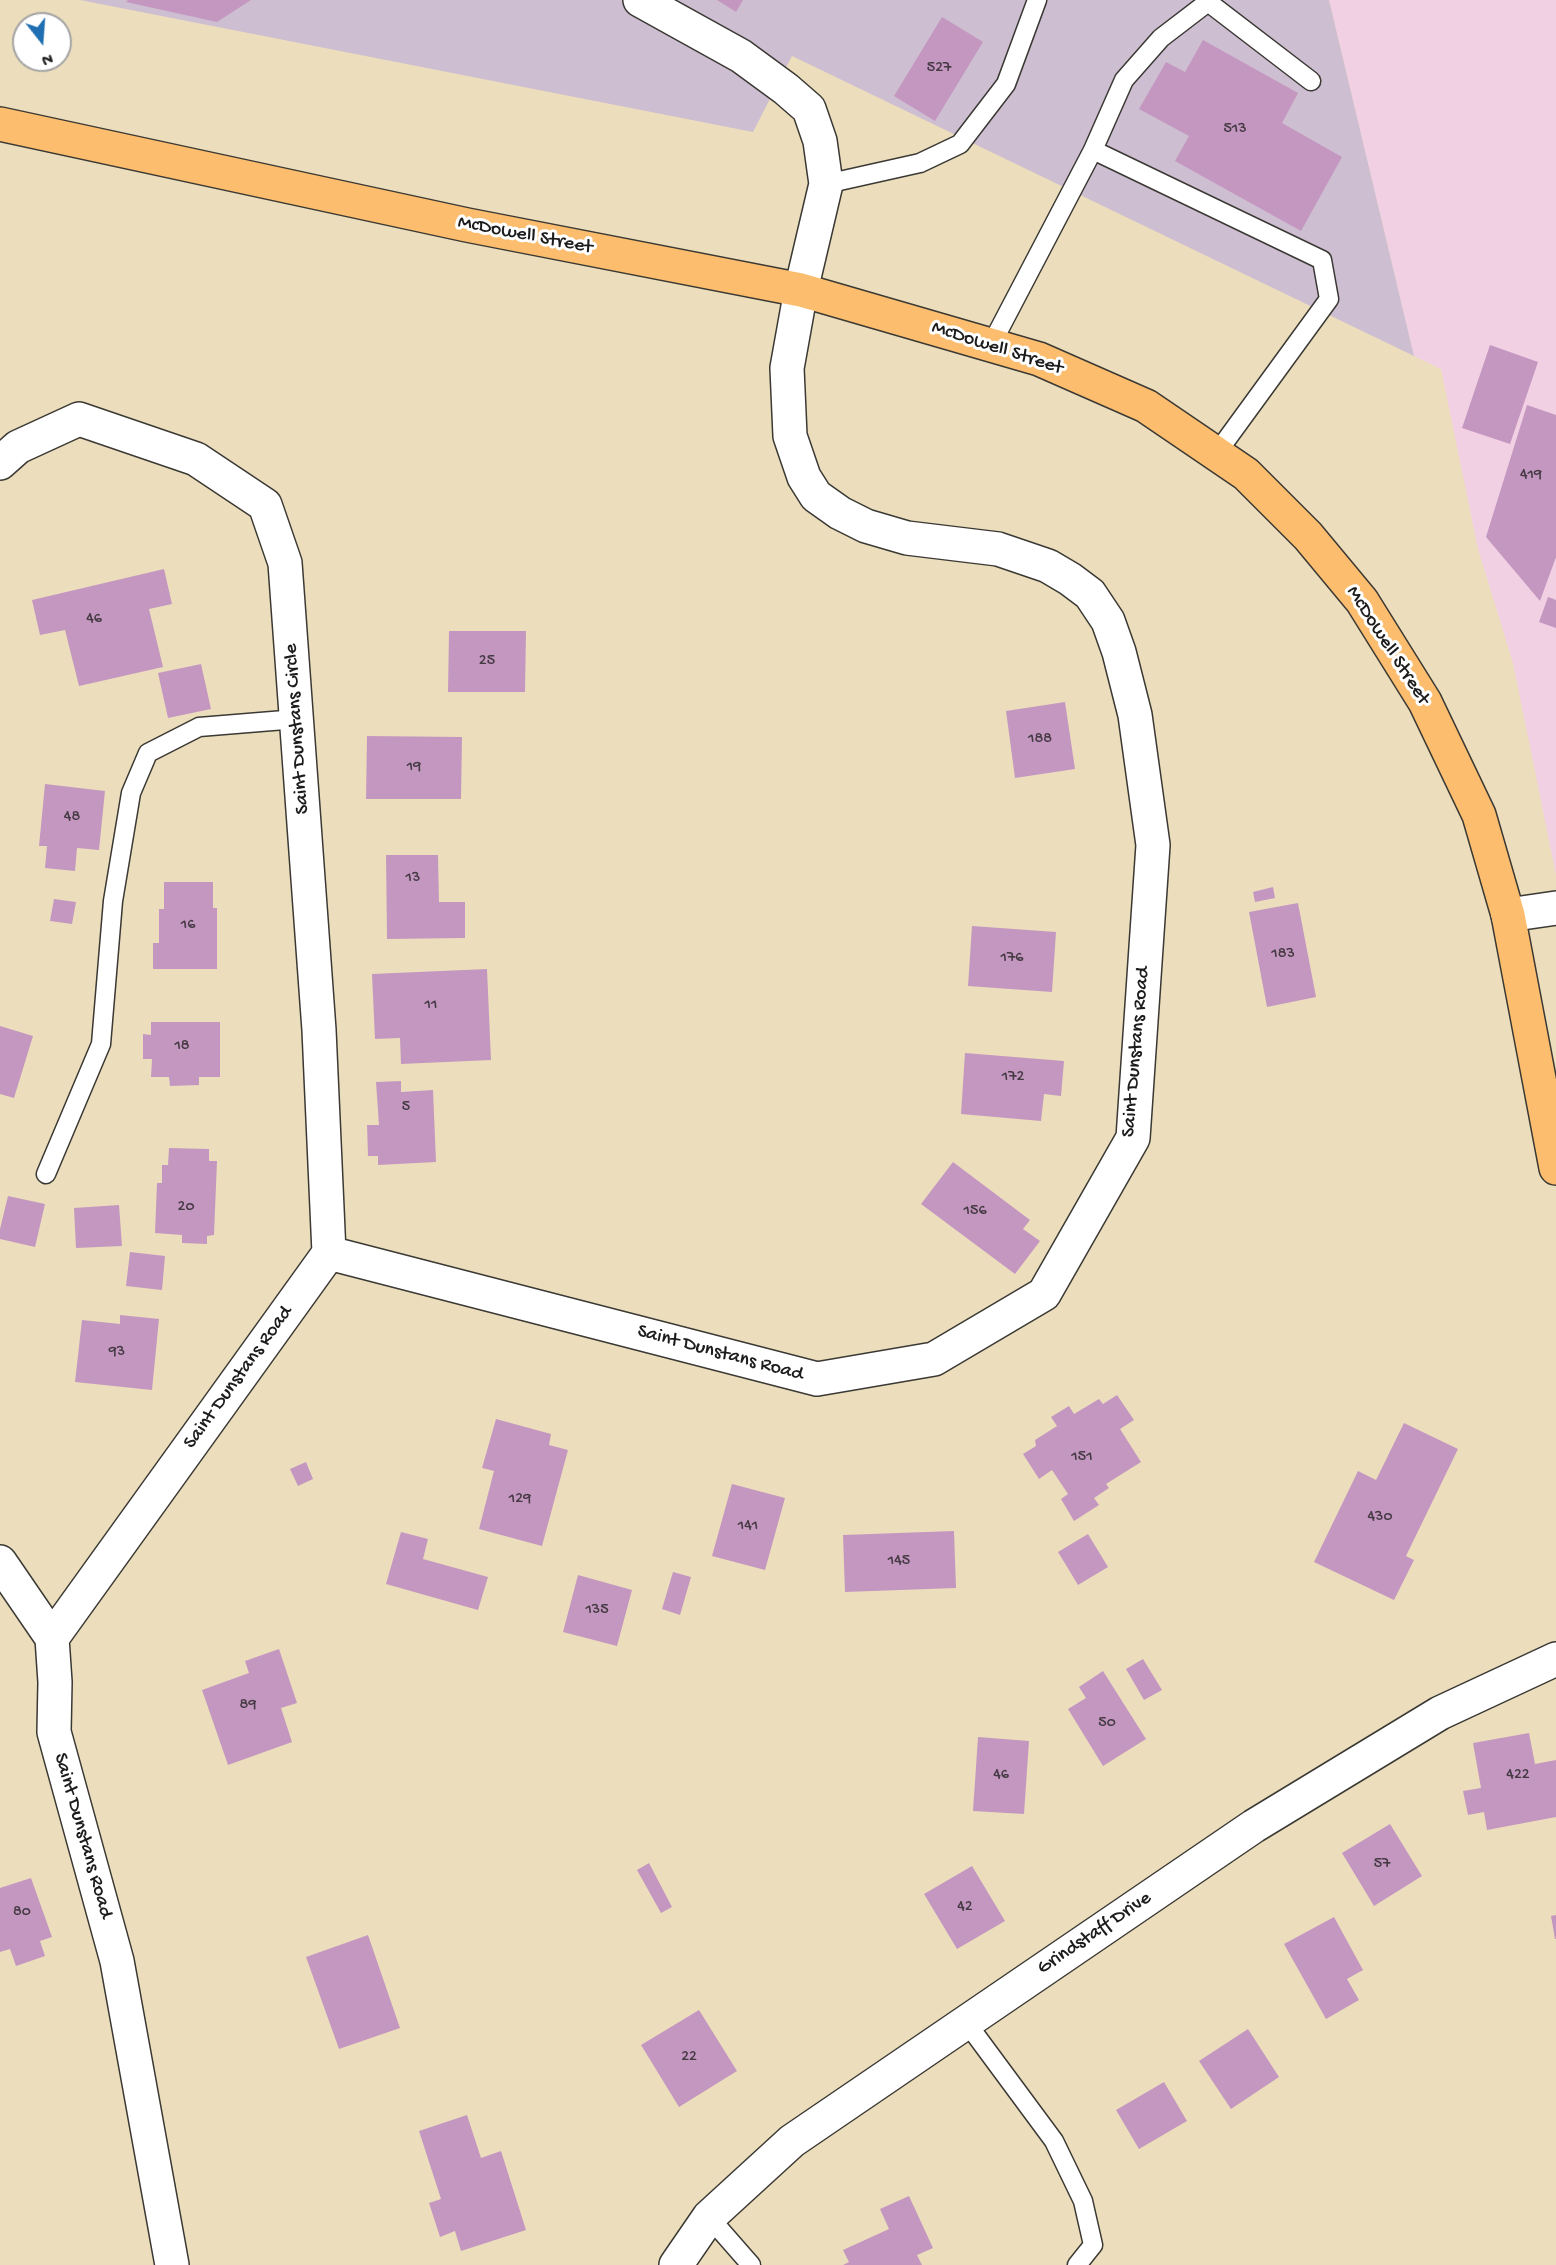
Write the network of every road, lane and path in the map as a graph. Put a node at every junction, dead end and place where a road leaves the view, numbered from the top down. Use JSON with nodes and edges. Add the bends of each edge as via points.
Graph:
{"nodes":[{"id":1,"x":640,"y":0,"type":"edge"},
{"id":2,"x":1036,"y":0,"type":"edge"},
{"id":3,"x":1311,"y":81,"type":"dead end"},
{"id":4,"x":0,"y":124,"type":"edge"},
{"id":5,"x":1093,"y":150,"type":"junction"},
{"id":6,"x":826,"y":184,"type":"junction"},
{"id":7,"x":801,"y":290,"type":"junction"},
{"id":8,"x":990,"y":345,"type":"junction"},
{"id":9,"x":1216,"y":454,"type":"junction"},
{"id":10,"x":0,"y":463,"type":"edge"},
{"id":11,"x":297,"y":719,"type":"junction"},
{"id":12,"x":1556,"y":908,"type":"edge"},
{"id":13,"x":1508,"y":915,"type":"junction"},
{"id":14,"x":1556,"y":1168,"type":"edge"},
{"id":15,"x":46,"y":1174,"type":"dead end"},
{"id":16,"x":329,"y":1252,"type":"junction"},
{"id":17,"x":0,"y":1562,"type":"edge"},
{"id":18,"x":52,"y":1638,"type":"junction"},
{"id":19,"x":1556,"y":1659,"type":"edge"},
{"id":20,"x":966,"y":2022,"type":"junction"},
{"id":21,"x":709,"y":2217,"type":"junction"},
{"id":22,"x":172,"y":2265,"type":"edge"},
{"id":23,"x":676,"y":2265,"type":"edge"},
{"id":24,"x":751,"y":2265,"type":"edge"},
{"id":25,"x":1077,"y":2265,"type":"edge"}],
"edges":[{"from":1,"to":6,"type":"street","via":[[741,56],[808,109],[820,141]]},
{"from":2,"to":6,"type":"lane","via":[[1006,84],[960,144],[920,163]]},
{"from":3,"to":5,"type":"lane","via":[[1208,2],[1161,38],[1124,80]]},
{"from":4,"to":7,"type":"main road","name":"McDowell Street","via":[[467,225]]},
{"from":5,"to":8,"type":"lane"},
{"from":5,"to":9,"type":"lane","via":[[1322,260],[1329,299]]},
{"from":6,"to":7,"type":"street","name":"Saint Dunstans Road"},
{"from":7,"to":8,"type":"main road","name":"McDowell Street"},
{"from":7,"to":16,"type":"street","name":"Saint Dunstans Road","via":[[787,368],[788,415],[796,456],[816,496],[866,526],[908,538],[998,549],[1048,566],[1090,594],[1108,621],[1135,715],[1153,845],[1133,1138],[1044,1294],[934,1359],[817,1379]]},
{"from":8,"to":9,"type":"main road","name":"McDowell Street","via":[[1039,359],[1146,406]]},
{"from":9,"to":13,"type":"main road","name":"McDowell Street","via":[[1254,481],[1308,536],[1362,601],[1425,702],[1474,805]]},
{"from":10,"to":11,"type":"street","name":"Saint Dunstans Circle","via":[[18,447],[79,419],[196,459],[265,505],[285,563]]},
{"from":11,"to":15,"type":"lane","via":[[199,727],[148,753],[131,793],[113,901],[101,1044]]},
{"from":11,"to":16,"type":"street","name":"Saint Dunstans Circle","via":[[319,1030]]},
{"from":12,"to":13,"type":"street"},
{"from":13,"to":14,"type":"main road","name":"McDowell Street"},
{"from":16,"to":18,"type":"street","name":"Saint Dunstans Road"},
{"from":17,"to":18,"type":"street"},
{"from":18,"to":22,"type":"street","name":"Saint Dunstans Road","via":[[54,1732],[117,1960]]},
{"from":19,"to":20,"type":"street","name":"Grindstaff Drive","via":[[1440,1713],[1254,1826]]},
{"from":20,"to":21,"type":"street","name":"Grindstaff Drive","via":[[792,2141]]},
{"from":20,"to":25,"type":"lane","via":[[1054,2142],[1083,2201],[1093,2245]]},
{"from":21,"to":23,"type":"street","name":"Grindstaff Drive"},
{"from":21,"to":24,"type":"lane"}]}
